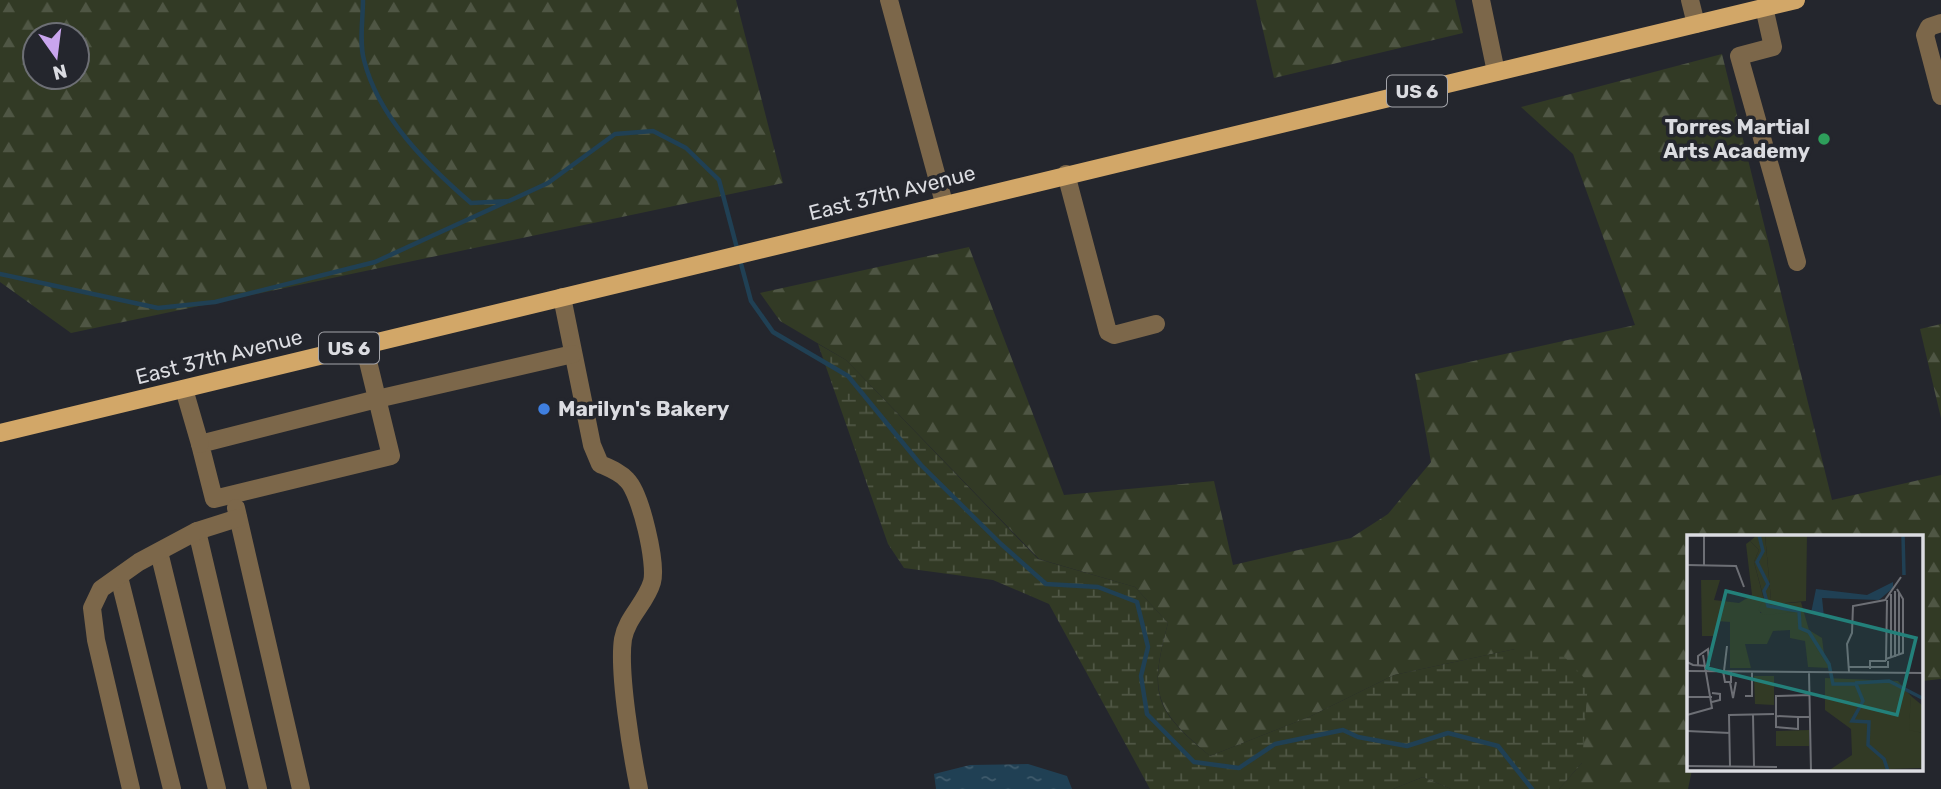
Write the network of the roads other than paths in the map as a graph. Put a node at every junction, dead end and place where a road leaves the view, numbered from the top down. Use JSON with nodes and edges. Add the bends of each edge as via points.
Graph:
{"nodes":[{"id":1,"x":889,"y":0,"type":"edge"},
{"id":2,"x":1482,"y":0,"type":"edge"},
{"id":3,"x":1690,"y":0,"type":"edge"},
{"id":4,"x":1779,"y":3,"type":"edge"},
{"id":5,"x":1941,"y":23,"type":"edge"},
{"id":6,"x":1696,"y":24,"type":"junction"},
{"id":7,"x":1938,"y":70,"type":"edge"},
{"id":8,"x":1496,"y":72,"type":"junction"},
{"id":9,"x":1941,"y":96,"type":"edge"},
{"id":10,"x":1066,"y":174,"type":"junction"},
{"id":11,"x":944,"y":203,"type":"junction"},
{"id":12,"x":1797,"y":262,"type":"dead end"},
{"id":13,"x":562,"y":297,"type":"junction"},
{"id":14,"x":1156,"y":324,"type":"dead end"},
{"id":15,"x":364,"y":345,"type":"junction"},
{"id":16,"x":573,"y":355,"type":"junction"},
{"id":17,"x":184,"y":389,"type":"junction"},
{"id":18,"x":377,"y":399,"type":"junction"},
{"id":19,"x":0,"y":433,"type":"edge"},
{"id":20,"x":200,"y":444,"type":"junction"},
{"id":21,"x":233,"y":494,"type":"junction"},
{"id":22,"x":238,"y":518,"type":"junction"},
{"id":23,"x":197,"y":531,"type":"junction"},
{"id":24,"x":159,"y":552,"type":"junction"},
{"id":25,"x":119,"y":577,"type":"junction"},
{"id":26,"x":131,"y":789,"type":"edge"},
{"id":27,"x":172,"y":789,"type":"edge"},
{"id":28,"x":217,"y":789,"type":"edge"},
{"id":29,"x":258,"y":789,"type":"edge"},
{"id":30,"x":301,"y":789,"type":"edge"},
{"id":31,"x":639,"y":789,"type":"edge"}],
"edges":[{"from":1,"to":11,"type":"street"},
{"from":2,"to":8,"type":"street"},
{"from":3,"to":6,"type":"street"},
{"from":4,"to":6,"type":"main road","name":"East 37th Avenue","number":"US 6"},
{"from":4,"to":12,"type":"street","via":[[1773,47],[1739,56]]},
{"from":5,"to":7,"type":"street","via":[[1928,27],[1925,36]]},
{"from":6,"to":8,"type":"main road","name":"East 37th Avenue","number":"US 6"},
{"from":7,"to":9,"type":"street"},
{"from":8,"to":10,"type":"main road","name":"East 37th Avenue","number":"US 6"},
{"from":10,"to":11,"type":"main road","name":"East 37th Avenue","number":"US 6"},
{"from":10,"to":14,"type":"street","via":[[1108,332],[1114,335]]},
{"from":11,"to":13,"type":"main road","name":"East 37th Avenue","number":"US 6"},
{"from":13,"to":15,"type":"main road","name":"East 37th Avenue","number":"US 6"},
{"from":13,"to":16,"type":"street"},
{"from":15,"to":17,"type":"main road","name":"East 37th Avenue","number":"US 6"},
{"from":15,"to":18,"type":"street"},
{"from":16,"to":18,"type":"street"},
{"from":16,"to":31,"type":"street","via":[[592,445],[600,464],[620,474],[635,491],[655,568],[623,640]]},
{"from":17,"to":19,"type":"main road","name":"East 37th Avenue","number":"US 6"},
{"from":17,"to":20,"type":"street"},
{"from":18,"to":20,"type":"street"},
{"from":18,"to":21,"type":"street","via":[[391,456]]},
{"from":20,"to":21,"type":"street","via":[[214,499]]},
{"from":21,"to":22,"type":"street"},
{"from":22,"to":23,"type":"street"},
{"from":22,"to":30,"type":"street"},
{"from":23,"to":24,"type":"street"},
{"from":23,"to":29,"type":"street"},
{"from":24,"to":25,"type":"street"},
{"from":24,"to":28,"type":"street"},
{"from":25,"to":26,"type":"street","via":[[101,589],[92,608]]},
{"from":25,"to":27,"type":"street"}]}
